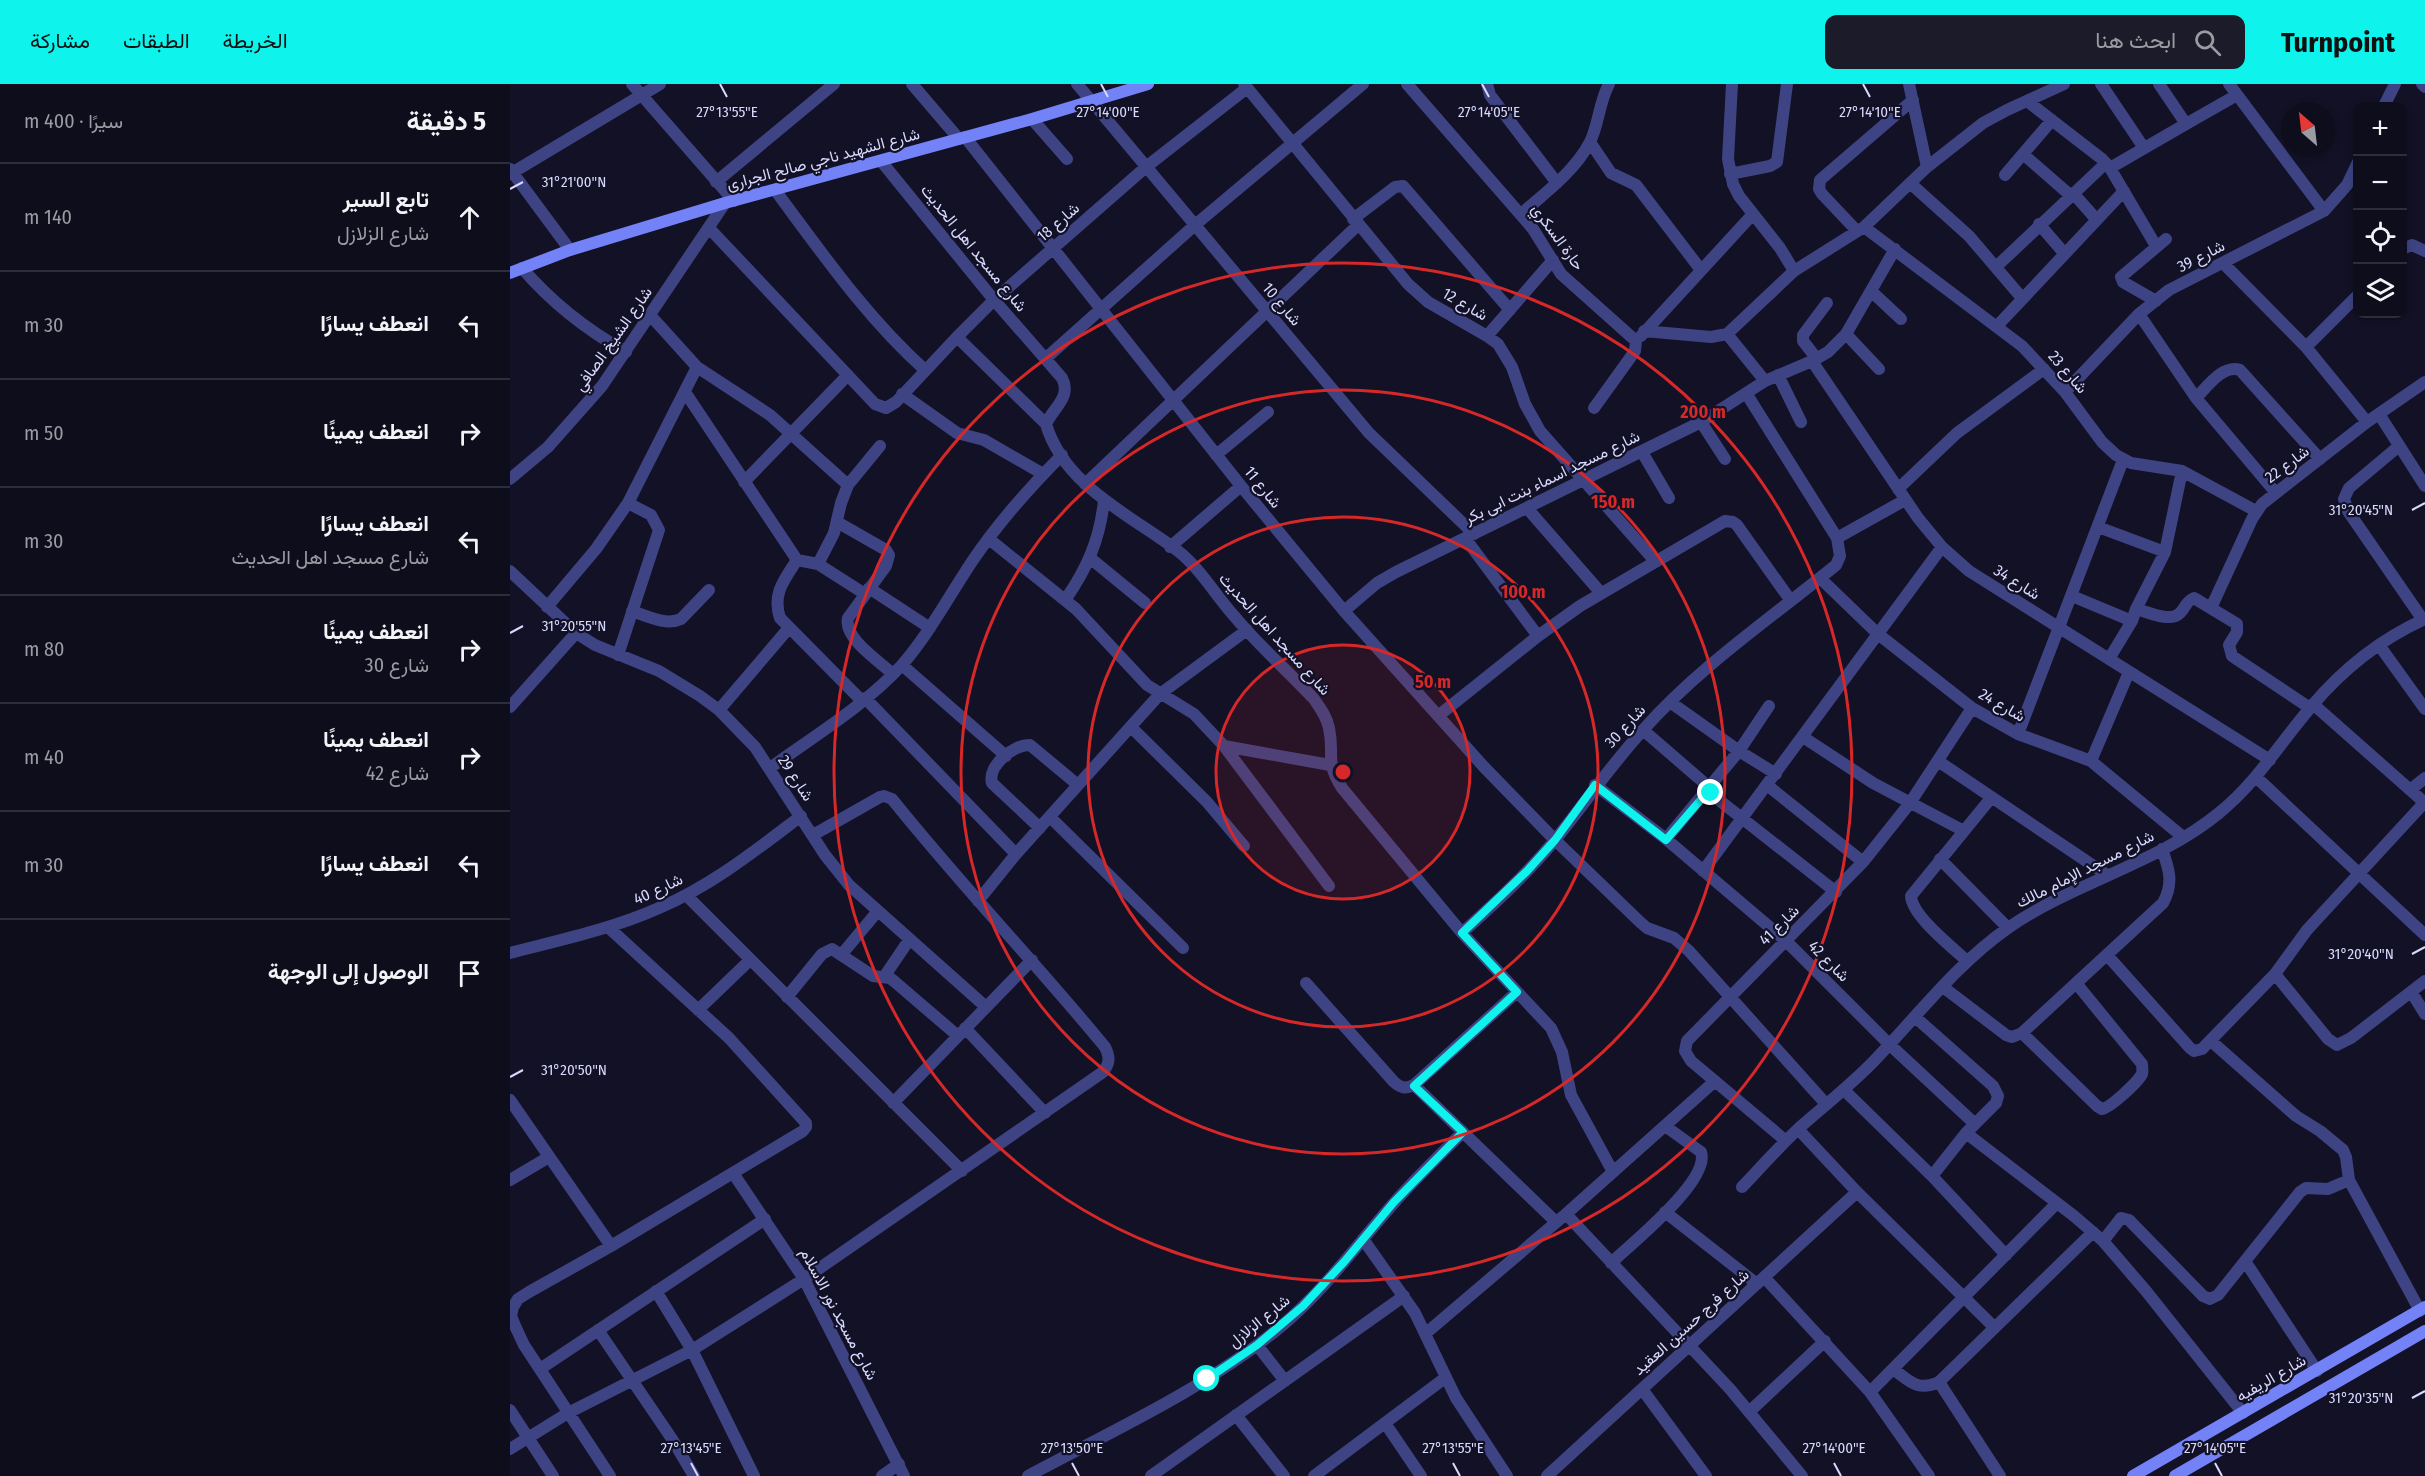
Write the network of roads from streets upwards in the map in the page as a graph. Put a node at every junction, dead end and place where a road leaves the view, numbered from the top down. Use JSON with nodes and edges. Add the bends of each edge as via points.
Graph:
{"nodes":[{"id":1,"x":632,"y":84,"type":"edge"},
{"id":2,"x":660,"y":84,"type":"edge"},
{"id":3,"x":834,"y":84,"type":"edge"},
{"id":4,"x":912,"y":84,"type":"edge"},
{"id":5,"x":1077,"y":84,"type":"edge"},
{"id":6,"x":1148,"y":84,"type":"edge"},
{"id":7,"x":1363,"y":84,"type":"edge"},
{"id":8,"x":1407,"y":84,"type":"edge"},
{"id":9,"x":1487,"y":84,"type":"edge"},
{"id":10,"x":1609,"y":84,"type":"edge"},
{"id":11,"x":1732,"y":84,"type":"edge"},
{"id":12,"x":1787,"y":84,"type":"edge"},
{"id":13,"x":1909,"y":84,"type":"edge"},
{"id":14,"x":2064,"y":84,"type":"edge"},
{"id":15,"x":2101,"y":84,"type":"edge"},
{"id":16,"x":2159,"y":84,"type":"edge"},
{"id":17,"x":2229,"y":84,"type":"edge"},
{"id":18,"x":2395,"y":84,"type":"edge"},
{"id":19,"x":1245,"y":86,"type":"edge"},
{"id":20,"x":2237,"y":95,"type":"junction"},
{"id":21,"x":641,"y":96,"type":"junction"},
{"id":22,"x":1913,"y":100,"type":"junction"},
{"id":23,"x":1091,"y":101,"type":"junction"},
{"id":24,"x":2027,"y":101,"type":"junction"},
{"id":25,"x":2386,"y":102,"type":"edge"},
{"id":26,"x":1032,"y":119,"type":"junction"},
{"id":27,"x":2052,"y":120,"type":"junction"},
{"id":28,"x":2186,"y":124,"type":"junction"},
{"id":29,"x":962,"y":138,"type":"junction"},
{"id":30,"x":1590,"y":142,"type":"junction"},
{"id":31,"x":1291,"y":144,"type":"junction"},
{"id":32,"x":2144,"y":148,"type":"junction"},
{"id":33,"x":2023,"y":154,"type":"junction"},
{"id":34,"x":1067,"y":159,"type":"dead end"},
{"id":35,"x":881,"y":161,"type":"junction"},
{"id":36,"x":2108,"y":166,"type":"junction"},
{"id":37,"x":1146,"y":167,"type":"junction"},
{"id":38,"x":1927,"y":167,"type":"junction"},
{"id":39,"x":511,"y":172,"type":"edge"},
{"id":40,"x":2353,"y":172,"type":"edge"},
{"id":41,"x":1730,"y":174,"type":"junction"},
{"id":42,"x":2005,"y":176,"type":"dead end"},
{"id":43,"x":716,"y":182,"type":"junction"},
{"id":44,"x":1557,"y":183,"type":"junction"},
{"id":45,"x":1910,"y":183,"type":"junction"},
{"id":46,"x":776,"y":190,"type":"junction"},
{"id":47,"x":2124,"y":191,"type":"junction"},
{"id":48,"x":2071,"y":194,"type":"junction"},
{"id":49,"x":729,"y":202,"type":"junction"},
{"id":50,"x":2324,"y":211,"type":"junction"},
{"id":51,"x":1521,"y":214,"type":"junction"},
{"id":52,"x":1753,"y":214,"type":"junction"},
{"id":53,"x":2096,"y":219,"type":"junction"},
{"id":54,"x":1355,"y":222,"type":"junction"},
{"id":55,"x":2039,"y":224,"type":"junction"},
{"id":56,"x":1194,"y":225,"type":"junction"},
{"id":57,"x":709,"y":228,"type":"junction"},
{"id":58,"x":1860,"y":229,"type":"junction"},
{"id":59,"x":2407,"y":247,"type":"edge"},
{"id":60,"x":1053,"y":249,"type":"junction"},
{"id":61,"x":1895,"y":249,"type":"junction"},
{"id":62,"x":570,"y":250,"type":"junction"},
{"id":63,"x":2425,"y":251,"type":"edge"},
{"id":64,"x":2064,"y":253,"type":"junction"},
{"id":65,"x":1552,"y":260,"type":"junction"},
{"id":66,"x":2223,"y":263,"type":"junction"},
{"id":67,"x":1996,"y":266,"type":"junction"},
{"id":68,"x":516,"y":270,"type":"edge"},
{"id":69,"x":1701,"y":270,"type":"junction"},
{"id":70,"x":1794,"y":272,"type":"junction"},
{"id":71,"x":1871,"y":291,"type":"junction"},
{"id":72,"x":2022,"y":298,"type":"junction"},
{"id":73,"x":994,"y":300,"type":"junction"},
{"id":74,"x":2353,"y":300,"type":"edge"},
{"id":75,"x":2156,"y":301,"type":"junction"},
{"id":76,"x":1827,"y":303,"type":"dead end"},
{"id":77,"x":1101,"y":309,"type":"junction"},
{"id":78,"x":1510,"y":310,"type":"junction"},
{"id":79,"x":1267,"y":312,"type":"junction"},
{"id":80,"x":2139,"y":314,"type":"junction"},
{"id":81,"x":650,"y":315,"type":"junction"},
{"id":82,"x":1901,"y":319,"type":"dead end"},
{"id":83,"x":1997,"y":326,"type":"junction"},
{"id":84,"x":1727,"y":334,"type":"junction"},
{"id":85,"x":1846,"y":334,"type":"junction"},
{"id":86,"x":1487,"y":336,"type":"junction"},
{"id":87,"x":1640,"y":336,"type":"junction"},
{"id":88,"x":957,"y":337,"type":"junction"},
{"id":89,"x":2306,"y":347,"type":"junction"},
{"id":90,"x":626,"y":352,"type":"junction"},
{"id":91,"x":1045,"y":359,"type":"junction"},
{"id":92,"x":1815,"y":360,"type":"junction"},
{"id":93,"x":697,"y":367,"type":"junction"},
{"id":94,"x":1879,"y":369,"type":"dead end"},
{"id":95,"x":2044,"y":369,"type":"junction"},
{"id":96,"x":925,"y":370,"type":"junction"},
{"id":97,"x":848,"y":375,"type":"junction"},
{"id":98,"x":1778,"y":375,"type":"junction"},
{"id":99,"x":1765,"y":381,"type":"junction"},
{"id":100,"x":2425,"y":382,"type":"edge"},
{"id":101,"x":685,"y":392,"type":"junction"},
{"id":102,"x":2065,"y":392,"type":"junction"},
{"id":103,"x":1746,"y":393,"type":"junction"},
{"id":104,"x":902,"y":394,"type":"junction"},
{"id":105,"x":2196,"y":398,"type":"junction"},
{"id":106,"x":1173,"y":401,"type":"junction"},
{"id":107,"x":1594,"y":408,"type":"dead end"},
{"id":108,"x":1268,"y":412,"type":"dead end"},
{"id":109,"x":2379,"y":414,"type":"junction"},
{"id":110,"x":1701,"y":422,"type":"junction"},
{"id":111,"x":1801,"y":422,"type":"dead end"},
{"id":112,"x":2367,"y":422,"type":"junction"},
{"id":113,"x":1047,"y":424,"type":"junction"},
{"id":114,"x":790,"y":434,"type":"junction"},
{"id":115,"x":880,"y":446,"type":"dead end"},
{"id":116,"x":2399,"y":446,"type":"junction"},
{"id":117,"x":1642,"y":452,"type":"junction"},
{"id":118,"x":1216,"y":454,"type":"junction"},
{"id":119,"x":1062,"y":455,"type":"junction"},
{"id":120,"x":1725,"y":459,"type":"dead end"},
{"id":121,"x":2320,"y":459,"type":"junction"},
{"id":122,"x":2123,"y":460,"type":"junction"},
{"id":123,"x":2182,"y":471,"type":"junction"},
{"id":124,"x":1043,"y":474,"type":"junction"},
{"id":125,"x":510,"y":479,"type":"edge"},
{"id":126,"x":1584,"y":481,"type":"junction"},
{"id":127,"x":744,"y":482,"type":"junction"},
{"id":128,"x":1085,"y":484,"type":"junction"},
{"id":129,"x":848,"y":485,"type":"junction"},
{"id":130,"x":1241,"y":486,"type":"junction"},
{"id":131,"x":2425,"y":486,"type":"edge"},
{"id":132,"x":2276,"y":493,"type":"junction"},
{"id":133,"x":1901,"y":494,"type":"junction"},
{"id":134,"x":1669,"y":498,"type":"dead end"},
{"id":135,"x":1104,"y":500,"type":"junction"},
{"id":136,"x":628,"y":503,"type":"junction"},
{"id":137,"x":1527,"y":508,"type":"junction"},
{"id":138,"x":2256,"y":511,"type":"junction"},
{"id":139,"x":837,"y":522,"type":"junction"},
{"id":140,"x":2098,"y":527,"type":"junction"},
{"id":141,"x":1469,"y":536,"type":"junction"},
{"id":142,"x":1837,"y":538,"type":"junction"},
{"id":143,"x":989,"y":539,"type":"junction"},
{"id":144,"x":1170,"y":547,"type":"junction"},
{"id":145,"x":1942,"y":547,"type":"junction"},
{"id":146,"x":2165,"y":552,"type":"junction"},
{"id":147,"x":1090,"y":558,"type":"junction"},
{"id":148,"x":797,"y":560,"type":"junction"},
{"id":149,"x":1655,"y":561,"type":"junction"},
{"id":150,"x":818,"y":564,"type":"junction"},
{"id":151,"x":510,"y":571,"type":"edge"},
{"id":152,"x":1820,"y":578,"type":"junction"},
{"id":153,"x":709,"y":590,"type":"dead end"},
{"id":154,"x":867,"y":591,"type":"junction"},
{"id":155,"x":1601,"y":593,"type":"junction"},
{"id":156,"x":2072,"y":596,"type":"junction"},
{"id":157,"x":1065,"y":600,"type":"junction"},
{"id":158,"x":1791,"y":600,"type":"junction"},
{"id":159,"x":1145,"y":603,"type":"dead end"},
{"id":160,"x":547,"y":607,"type":"junction"},
{"id":161,"x":2211,"y":608,"type":"junction"},
{"id":162,"x":632,"y":611,"type":"junction"},
{"id":163,"x":1344,"y":611,"type":"junction"},
{"id":164,"x":2134,"y":615,"type":"junction"},
{"id":165,"x":2424,"y":620,"type":"edge"},
{"id":166,"x":930,"y":628,"type":"junction"},
{"id":167,"x":2060,"y":628,"type":"junction"},
{"id":168,"x":788,"y":629,"type":"junction"},
{"id":169,"x":1247,"y":630,"type":"junction"},
{"id":170,"x":576,"y":633,"type":"junction"},
{"id":171,"x":1878,"y":634,"type":"junction"},
{"id":172,"x":1538,"y":636,"type":"junction"},
{"id":173,"x":2379,"y":645,"type":"junction"},
{"id":174,"x":618,"y":655,"type":"junction"},
{"id":175,"x":2109,"y":659,"type":"junction"},
{"id":176,"x":897,"y":669,"type":"junction"},
{"id":177,"x":2129,"y":672,"type":"junction"},
{"id":178,"x":1160,"y":694,"type":"junction"},
{"id":179,"x":2421,"y":694,"type":"edge"},
{"id":180,"x":863,"y":699,"type":"junction"},
{"id":181,"x":1670,"y":702,"type":"junction"},
{"id":182,"x":510,"y":706,"type":"edge"},
{"id":183,"x":1769,"y":706,"type":"dead end"},
{"id":184,"x":2312,"y":706,"type":"junction"},
{"id":185,"x":1972,"y":708,"type":"junction"},
{"id":186,"x":2425,"y":709,"type":"edge"},
{"id":187,"x":719,"y":710,"type":"junction"},
{"id":188,"x":1438,"y":716,"type":"junction"},
{"id":189,"x":1131,"y":727,"type":"junction"},
{"id":190,"x":1643,"y":730,"type":"junction"},
{"id":191,"x":2018,"y":734,"type":"junction"},
{"id":192,"x":1803,"y":737,"type":"junction"},
{"id":193,"x":1224,"y":746,"type":"junction"},
{"id":194,"x":1739,"y":751,"type":"junction"},
{"id":195,"x":1006,"y":756,"type":"junction"},
{"id":196,"x":2270,"y":760,"type":"junction"},
{"id":197,"x":1938,"y":761,"type":"junction"},
{"id":198,"x":2091,"y":761,"type":"junction"},
{"id":199,"x":1330,"y":765,"type":"junction"},
{"id":200,"x":770,"y":768,"type":"junction"},
{"id":201,"x":1776,"y":774,"type":"junction"},
{"id":202,"x":2257,"y":777,"type":"junction"},
{"id":203,"x":2425,"y":778,"type":"edge"},
{"id":204,"x":1595,"y":785,"type":"junction"},
{"id":205,"x":1767,"y":785,"type":"junction"},
{"id":206,"x":1078,"y":786,"type":"junction"},
{"id":207,"x":1709,"y":790,"type":"junction"},
{"id":208,"x":2410,"y":790,"type":"junction"},
{"id":209,"x":1991,"y":798,"type":"junction"},
{"id":210,"x":1910,"y":803,"type":"junction"},
{"id":211,"x":2425,"y":803,"type":"edge"},
{"id":212,"x":801,"y":816,"type":"junction"},
{"id":213,"x":1050,"y":817,"type":"junction"},
{"id":214,"x":1742,"y":819,"type":"junction"},
{"id":215,"x":1040,"y":828,"type":"junction"},
{"id":216,"x":1964,"y":831,"type":"junction"},
{"id":217,"x":813,"y":835,"type":"junction"},
{"id":218,"x":2182,"y":837,"type":"junction"},
{"id":219,"x":1555,"y":840,"type":"junction"},
{"id":220,"x":1666,"y":840,"type":"junction"},
{"id":221,"x":1244,"y":846,"type":"dead end"},
{"id":222,"x":2162,"y":849,"type":"junction"},
{"id":223,"x":1016,"y":854,"type":"junction"},
{"id":224,"x":1940,"y":859,"type":"junction"},
{"id":225,"x":1863,"y":862,"type":"junction"},
{"id":226,"x":1703,"y":871,"type":"junction"},
{"id":227,"x":2106,"y":875,"type":"junction"},
{"id":228,"x":2359,"y":875,"type":"junction"},
{"id":229,"x":1329,"y":886,"type":"dead end"},
{"id":230,"x":1836,"y":892,"type":"junction"},
{"id":231,"x":686,"y":895,"type":"junction"},
{"id":232,"x":978,"y":901,"type":"junction"},
{"id":233,"x":877,"y":912,"type":"junction"},
{"id":234,"x":608,"y":927,"type":"junction"},
{"id":235,"x":2422,"y":927,"type":"edge"},
{"id":236,"x":2007,"y":928,"type":"junction"},
{"id":237,"x":1462,"y":933,"type":"junction"},
{"id":238,"x":909,"y":940,"type":"junction"},
{"id":239,"x":1786,"y":941,"type":"junction"},
{"id":240,"x":1183,"y":948,"type":"dead end"},
{"id":241,"x":510,"y":953,"type":"edge"},
{"id":242,"x":842,"y":954,"type":"junction"},
{"id":243,"x":2107,"y":955,"type":"junction"},
{"id":244,"x":750,"y":960,"type":"junction"},
{"id":245,"x":1032,"y":960,"type":"junction"},
{"id":246,"x":1967,"y":961,"type":"junction"},
{"id":247,"x":2275,"y":974,"type":"junction"},
{"id":248,"x":884,"y":977,"type":"junction"},
{"id":249,"x":2425,"y":981,"type":"edge"},
{"id":250,"x":1306,"y":983,"type":"dead end"},
{"id":251,"x":2076,"y":983,"type":"junction"},
{"id":252,"x":1943,"y":987,"type":"junction"},
{"id":253,"x":1517,"y":992,"type":"junction"},
{"id":254,"x":2412,"y":993,"type":"junction"},
{"id":255,"x":787,"y":997,"type":"junction"},
{"id":256,"x":1729,"y":997,"type":"junction"},
{"id":257,"x":986,"y":1007,"type":"junction"},
{"id":258,"x":698,"y":1010,"type":"junction"},
{"id":259,"x":2425,"y":1014,"type":"edge"},
{"id":260,"x":1915,"y":1017,"type":"junction"},
{"id":261,"x":962,"y":1032,"type":"junction"},
{"id":262,"x":2022,"y":1033,"type":"junction"},
{"id":263,"x":2211,"y":1041,"type":"junction"},
{"id":264,"x":1889,"y":1044,"type":"junction"},
{"id":265,"x":1715,"y":1081,"type":"junction"},
{"id":266,"x":1414,"y":1086,"type":"junction"},
{"id":267,"x":1844,"y":1090,"type":"junction"},
{"id":268,"x":510,"y":1100,"type":"edge"},
{"id":269,"x":893,"y":1103,"type":"junction"},
{"id":270,"x":1826,"y":1104,"type":"junction"},
{"id":271,"x":1045,"y":1113,"type":"junction"},
{"id":272,"x":1665,"y":1126,"type":"junction"},
{"id":273,"x":1970,"y":1129,"type":"junction"},
{"id":274,"x":1798,"y":1130,"type":"junction"},
{"id":275,"x":1463,"y":1132,"type":"junction"},
{"id":276,"x":1785,"y":1141,"type":"junction"},
{"id":277,"x":549,"y":1157,"type":"junction"},
{"id":278,"x":962,"y":1171,"type":"junction"},
{"id":279,"x":1613,"y":1172,"type":"junction"},
{"id":280,"x":733,"y":1173,"type":"junction"},
{"id":281,"x":1932,"y":1176,"type":"junction"},
{"id":282,"x":510,"y":1180,"type":"edge"},
{"id":283,"x":2349,"y":1180,"type":"junction"},
{"id":284,"x":1742,"y":1187,"type":"dead end"},
{"id":285,"x":1857,"y":1192,"type":"junction"},
{"id":286,"x":2057,"y":1203,"type":"junction"},
{"id":287,"x":1665,"y":1212,"type":"junction"},
{"id":288,"x":1561,"y":1218,"type":"junction"},
{"id":289,"x":765,"y":1219,"type":"junction"},
{"id":290,"x":2098,"y":1236,"type":"junction"},
{"id":291,"x":1363,"y":1239,"type":"junction"},
{"id":292,"x":611,"y":1246,"type":"junction"},
{"id":293,"x":2006,"y":1255,"type":"junction"},
{"id":294,"x":2245,"y":1261,"type":"junction"},
{"id":295,"x":1611,"y":1263,"type":"junction"},
{"id":296,"x":804,"y":1279,"type":"junction"},
{"id":297,"x":1761,"y":1281,"type":"junction"},
{"id":298,"x":656,"y":1291,"type":"junction"},
{"id":299,"x":1404,"y":1296,"type":"junction"},
{"id":300,"x":1964,"y":1297,"type":"junction"},
{"id":301,"x":2422,"y":1309,"type":"edge"},
{"id":302,"x":1994,"y":1327,"type":"junction"},
{"id":303,"x":598,"y":1330,"type":"junction"},
{"id":304,"x":2425,"y":1331,"type":"edge"},
{"id":305,"x":1425,"y":1334,"type":"junction"},
{"id":306,"x":1825,"y":1341,"type":"junction"},
{"id":307,"x":1257,"y":1345,"type":"junction"},
{"id":308,"x":1689,"y":1346,"type":"junction"},
{"id":309,"x":692,"y":1350,"type":"junction"},
{"id":310,"x":540,"y":1369,"type":"junction"},
{"id":311,"x":1893,"y":1369,"type":"junction"},
{"id":312,"x":2317,"y":1371,"type":"junction"},
{"id":313,"x":1445,"y":1378,"type":"junction"},
{"id":314,"x":632,"y":1380,"type":"junction"},
{"id":315,"x":1285,"y":1381,"type":"junction"},
{"id":316,"x":1939,"y":1382,"type":"junction"},
{"id":317,"x":1642,"y":1389,"type":"junction"},
{"id":318,"x":1870,"y":1392,"type":"junction"},
{"id":319,"x":2257,"y":1405,"type":"junction"},
{"id":320,"x":510,"y":1410,"type":"edge"},
{"id":321,"x":1749,"y":1412,"type":"junction"},
{"id":322,"x":568,"y":1413,"type":"junction"},
{"id":323,"x":2243,"y":1413,"type":"junction"},
{"id":324,"x":1236,"y":1415,"type":"junction"},
{"id":325,"x":2268,"y":1422,"type":"junction"},
{"id":326,"x":1385,"y":1424,"type":"junction"},
{"id":327,"x":528,"y":1438,"type":"junction"},
{"id":328,"x":510,"y":1449,"type":"edge"},
{"id":329,"x":899,"y":1464,"type":"junction"},
{"id":330,"x":1053,"y":1470,"type":"edge"},
{"id":331,"x":553,"y":1476,"type":"edge"},
{"id":332,"x":610,"y":1476,"type":"edge"},
{"id":333,"x":694,"y":1476,"type":"edge"},
{"id":334,"x":754,"y":1476,"type":"edge"},
{"id":335,"x":882,"y":1476,"type":"edge"},
{"id":336,"x":904,"y":1476,"type":"edge"},
{"id":337,"x":1028,"y":1476,"type":"edge"},
{"id":338,"x":1151,"y":1476,"type":"edge"},
{"id":339,"x":1284,"y":1476,"type":"edge"},
{"id":340,"x":1314,"y":1476,"type":"edge"},
{"id":341,"x":1421,"y":1476,"type":"edge"},
{"id":342,"x":1507,"y":1476,"type":"edge"},
{"id":343,"x":1547,"y":1476,"type":"edge"},
{"id":344,"x":1706,"y":1476,"type":"edge"},
{"id":345,"x":1802,"y":1476,"type":"edge"},
{"id":346,"x":1929,"y":1476,"type":"edge"},
{"id":347,"x":2000,"y":1476,"type":"edge"},
{"id":348,"x":2133,"y":1476,"type":"edge"},
{"id":349,"x":2175,"y":1476,"type":"edge"}],
"edges":[{"from":1,"to":21,"type":"street"},
{"from":2,"to":21,"type":"street"},
{"from":3,"to":43,"type":"street"},
{"from":4,"to":29,"type":"street","name":"شارع 11"},
{"from":5,"to":23,"type":"street","name":"شارع 10"},
{"from":6,"to":23,"type":"street","name":"شارع الشهيد ناجي صالح الجرارى"},
{"from":7,"to":31,"type":"street"},
{"from":8,"to":51,"type":"street","name":"حارة السكري"},
{"from":9,"to":44,"type":"street","via":[[1490,95]]},
{"from":10,"to":30,"type":"street"},
{"from":11,"to":41,"type":"street"},
{"from":12,"to":41,"type":"street","via":[[1777,162]]},
{"from":13,"to":22,"type":"street"},
{"from":14,"to":24,"type":"street"},
{"from":15,"to":32,"type":"street"},
{"from":16,"to":28,"type":"street"},
{"from":17,"to":20,"type":"street"},
{"from":18,"to":25,"type":"street"},
{"from":19,"to":31,"type":"street","name":"شارع 12"},
{"from":19,"to":37,"type":"street","name":"شارع 18"},
{"from":20,"to":28,"type":"street"},
{"from":20,"to":50,"type":"street"},
{"from":21,"to":39,"type":"street"},
{"from":21,"to":43,"type":"street"},
{"from":22,"to":38,"type":"street"},
{"from":22,"to":58,"type":"street","name":"شارع 23","via":[[1820,180],[1822,194]]},
{"from":23,"to":26,"type":"street","name":"شارع الشهيد ناجي صالح الجرارى"},
{"from":23,"to":37,"type":"street","name":"شارع 10"},
{"from":24,"to":27,"type":"street"},
{"from":24,"to":38,"type":"street","via":[[1983,123]]},
{"from":26,"to":29,"type":"street","name":"شارع الشهيد ناجي صالح الجرارى"},
{"from":26,"to":34,"type":"street"},
{"from":27,"to":33,"type":"street"},
{"from":27,"to":36,"type":"street"},
{"from":28,"to":32,"type":"street"},
{"from":29,"to":35,"type":"street","name":"شارع الشهيد ناجي صالح الجرارى"},
{"from":29,"to":60,"type":"street","name":"شارع 11"},
{"from":30,"to":44,"type":"street"},
{"from":30,"to":69,"type":"street","via":[[1611,173],[1636,185]]},
{"from":31,"to":54,"type":"street","name":"شارع 12"},
{"from":31,"to":56,"type":"street"},
{"from":32,"to":36,"type":"street"},
{"from":33,"to":42,"type":"street"},
{"from":33,"to":48,"type":"street"},
{"from":35,"to":46,"type":"street","name":"شارع الشهيد ناجي صالح الجرارى"},
{"from":35,"to":73,"type":"street","name":"شارع مسجد اهل الحديث"},
{"from":36,"to":47,"type":"street"},
{"from":36,"to":48,"type":"street"},
{"from":37,"to":56,"type":"street","name":"شارع 10"},
{"from":37,"to":60,"type":"street","name":"شارع 18"},
{"from":38,"to":45,"type":"street"},
{"from":39,"to":62,"type":"street"},
{"from":40,"to":50,"type":"street","name":"شارع 39"},
{"from":41,"to":52,"type":"street","via":[[1739,196]]},
{"from":43,"to":49,"type":"street"},
{"from":44,"to":51,"type":"street"},
{"from":45,"to":58,"type":"street"},
{"from":45,"to":67,"type":"street"},
{"from":46,"to":49,"type":"street","name":"شارع الشهيد ناجي صالح الجرارى"},
{"from":46,"to":96,"type":"street","via":[[860,304]]},
{"from":47,"to":53,"type":"street"},
{"from":47,"to":75,"type":"street","via":[[2161,242],[2121,277],[2122,282]]},
{"from":48,"to":53,"type":"street"},
{"from":48,"to":55,"type":"street"},
{"from":49,"to":57,"type":"street","name":"شارع الشيخ الصافي"},
{"from":49,"to":62,"type":"street","name":"شارع الشهيد ناجي صالح الجرارى"},
{"from":50,"to":66,"type":"street","name":"شارع 39"},
{"from":51,"to":65,"type":"street","name":"حارة السكري"},
{"from":52,"to":69,"type":"street"},
{"from":52,"to":70,"type":"street"},
{"from":53,"to":64,"type":"street"},
{"from":54,"to":78,"type":"street","via":[[1395,187],[1403,186]]},
{"from":54,"to":79,"type":"street"},
{"from":54,"to":86,"type":"street","name":"شارع 12","via":[[1417,294]]},
{"from":55,"to":64,"type":"street"},
{"from":55,"to":67,"type":"street"},
{"from":56,"to":77,"type":"street"},
{"from":56,"to":79,"type":"street","name":"شارع 10"},
{"from":57,"to":81,"type":"street","name":"شارع الشيخ الصافي"},
{"from":57,"to":97,"type":"street"},
{"from":58,"to":61,"type":"street","name":"شارع 23"},
{"from":58,"to":70,"type":"street"},
{"from":59,"to":63,"type":"street","via":[[2412,245]]},
{"from":60,"to":73,"type":"street","name":"شارع 18"},
{"from":60,"to":77,"type":"street","name":"شارع 11"},
{"from":61,"to":71,"type":"street","name":"شارع مسجد اسماء بنت ابى بكر"},
{"from":61,"to":83,"type":"street","name":"شارع 23"},
{"from":62,"to":68,"type":"street","name":"شارع الشهيد ناجي صالح الجرارى"},
{"from":64,"to":72,"type":"street"},
{"from":65,"to":78,"type":"street"},
{"from":65,"to":87,"type":"street","name":"حارة السكري","via":[[1572,285],[1633,336]]},
{"from":66,"to":75,"type":"street","name":"شارع 39","via":[[2169,290]]},
{"from":66,"to":89,"type":"street"},
{"from":67,"to":72,"type":"street"},
{"from":68,"to":90,"type":"street","via":[[569,316]]},
{"from":69,"to":87,"type":"street"},
{"from":70,"to":84,"type":"street"},
{"from":71,"to":82,"type":"street"},
{"from":71,"to":85,"type":"street","name":"شارع مسجد اسماء بنت ابى بكر"},
{"from":72,"to":83,"type":"street"},
{"from":73,"to":88,"type":"street","name":"شارع 18"},
{"from":73,"to":91,"type":"street","name":"شارع مسجد اهل الحديث"},
{"from":74,"to":89,"type":"street"},
{"from":75,"to":80,"type":"street","name":"شارع 39"},
{"from":76,"to":92,"type":"street","name":"شارع 34","via":[[1803,334]]},
{"from":77,"to":91,"type":"street"},
{"from":77,"to":106,"type":"street","name":"شارع 11"},
{"from":78,"to":86,"type":"street"},
{"from":79,"to":106,"type":"street"},
{"from":79,"to":141,"type":"street","name":"شارع 10","via":[[1369,433]]},
{"from":80,"to":102,"type":"street","name":"شارع 39"},
{"from":80,"to":105,"type":"street"},
{"from":81,"to":90,"type":"street","name":"شارع الشيخ الصافي"},
{"from":81,"to":93,"type":"street"},
{"from":83,"to":95,"type":"street","name":"شارع 23"},
{"from":84,"to":87,"type":"street"},
{"from":84,"to":99,"type":"street"},
{"from":85,"to":92,"type":"street","name":"شارع مسجد اسماء بنت ابى بكر"},
{"from":85,"to":94,"type":"street"},
{"from":86,"to":126,"type":"street","name":"شارع 12","via":[[1506,355],[1539,431]]},
{"from":87,"to":107,"type":"street","via":[[1635,351]]},
{"from":88,"to":96,"type":"street","name":"شارع 18"},
{"from":88,"to":113,"type":"street"},
{"from":89,"to":112,"type":"street"},
{"from":90,"to":125,"type":"street","name":"شارع الشيخ الصافي","via":[[576,418]]},
{"from":91,"to":113,"type":"street","name":"شارع مسجد اهل الحديث","via":[[1062,378],[1066,390]]},
{"from":92,"to":98,"type":"street","name":"شارع مسجد اسماء بنت ابى بكر"},
{"from":92,"to":133,"type":"street","name":"شارع 34"},
{"from":93,"to":101,"type":"street"},
{"from":93,"to":114,"type":"street","via":[[758,406]]},
{"from":95,"to":102,"type":"street","name":"شارع 23"},
{"from":95,"to":133,"type":"street","via":[[1957,433]]},
{"from":96,"to":104,"type":"street","name":"شارع 18"},
{"from":97,"to":104,"type":"street","via":[[879,406],[892,406]]},
{"from":97,"to":114,"type":"street"},
{"from":98,"to":99,"type":"street","name":"شارع مسجد اسماء بنت ابى بكر"},
{"from":98,"to":111,"type":"street"},
{"from":99,"to":103,"type":"street","name":"شارع مسجد اسماء بنت ابى بكر"},
{"from":100,"to":109,"type":"street","name":"شارع 22"},
{"from":101,"to":127,"type":"street"},
{"from":101,"to":136,"type":"street"},
{"from":102,"to":122,"type":"street","name":"شارع 23","via":[[2102,442]]},
{"from":103,"to":110,"type":"street","name":"شارع مسجد اسماء بنت ابى بكر"},
{"from":103,"to":142,"type":"street"},
{"from":104,"to":124,"type":"street","via":[[957,434],[984,440]]},
{"from":105,"to":121,"type":"street","via":[[2229,368],[2240,370]]},
{"from":105,"to":132,"type":"street"},
{"from":106,"to":118,"type":"street","name":"شارع 11"},
{"from":106,"to":128,"type":"street"},
{"from":108,"to":118,"type":"street"},
{"from":109,"to":112,"type":"street","name":"شارع 22"},
{"from":109,"to":116,"type":"street"},
{"from":110,"to":117,"type":"street","name":"شارع مسجد اسماء بنت ابى بكر"},
{"from":110,"to":120,"type":"street"},
{"from":112,"to":121,"type":"street","name":"شارع 22"},
{"from":113,"to":119,"type":"street","name":"شارع مسجد اهل الحديث"},
{"from":114,"to":127,"type":"street"},
{"from":114,"to":129,"type":"street"},
{"from":115,"to":129,"type":"street"},
{"from":116,"to":131,"type":"street"},
{"from":116,"to":165,"type":"street","via":[[2349,488],[2344,500]]},
{"from":117,"to":126,"type":"street","name":"شارع مسجد اسماء بنت ابى بكر"},
{"from":117,"to":134,"type":"street"},
{"from":118,"to":130,"type":"street","name":"شارع 11"},
{"from":119,"to":124,"type":"street"},
{"from":119,"to":128,"type":"street","name":"شارع مسجد اهل الحديث"},
{"from":121,"to":132,"type":"street","name":"شارع 22"},
{"from":122,"to":123,"type":"street","name":"شارع 23"},
{"from":122,"to":140,"type":"street"},
{"from":123,"to":138,"type":"street","name":"شارع 23"},
{"from":123,"to":146,"type":"street"},
{"from":124,"to":143,"type":"street"},
{"from":126,"to":137,"type":"street","name":"شارع مسجد اسماء بنت ابى بكر"},
{"from":126,"to":149,"type":"street","name":"شارع 12"},
{"from":127,"to":148,"type":"street"},
{"from":128,"to":135,"type":"street","name":"شارع مسجد اهل الحديث"},
{"from":129,"to":139,"type":"street"},
{"from":130,"to":144,"type":"street"},
{"from":130,"to":163,"type":"street","name":"شارع 11"},
{"from":132,"to":138,"type":"street","name":"شارع 22"},
{"from":133,"to":142,"type":"street"},
{"from":133,"to":145,"type":"street","name":"شارع 34"},
{"from":135,"to":144,"type":"street","name":"شارع مسجد اهل الحديث"},
{"from":135,"to":147,"type":"street","via":[[1102,523]]},
{"from":136,"to":160,"type":"street","via":[[596,549]]},
{"from":136,"to":162,"type":"street","via":[[651,515],[659,530]]},
{"from":137,"to":141,"type":"street","name":"شارع مسجد اسماء بنت ابى بكر"},
{"from":137,"to":155,"type":"street"},
{"from":138,"to":161,"type":"street","name":"شارع 22"},
{"from":139,"to":150,"type":"street"},
{"from":139,"to":154,"type":"street","via":[[889,555]]},
{"from":140,"to":146,"type":"street"},
{"from":140,"to":156,"type":"street"},
{"from":141,"to":163,"type":"street","name":"شارع مسجد اسماء بنت ابى بكر","via":[[1377,583]]},
{"from":141,"to":172,"type":"street","name":"شارع 10"},
{"from":142,"to":152,"type":"street","name":"شارع 30","via":[[1840,556],[1836,565]]},
{"from":143,"to":157,"type":"street"},
{"from":143,"to":166,"type":"street"},
{"from":144,"to":169,"type":"street","name":"شارع مسجد اهل الحديث","via":[[1187,560]]},
{"from":145,"to":167,"type":"street","name":"شارع 34","via":[[1969,571]]},
{"from":145,"to":171,"type":"street"},
{"from":146,"to":164,"type":"street"},
{"from":147,"to":157,"type":"street"},
{"from":147,"to":159,"type":"street"},
{"from":148,"to":150,"type":"street"},
{"from":148,"to":168,"type":"street","via":[[776,598],[780,618]]},
{"from":149,"to":155,"type":"street"},
{"from":149,"to":158,"type":"street","via":[[1720,522],[1729,521],[1737,525]]},
{"from":150,"to":154,"type":"street"},
{"from":151,"to":160,"type":"street","name":"شارع 29"},
{"from":152,"to":158,"type":"street","name":"شارع 30"},
{"from":152,"to":171,"type":"street","name":"شارع 24"},
{"from":153,"to":162,"type":"street","via":[[676,621]]},
{"from":154,"to":166,"type":"street"},
{"from":154,"to":176,"type":"street","via":[[846,626],[851,637]]},
{"from":155,"to":172,"type":"street"},
{"from":156,"to":164,"type":"street"},
{"from":156,"to":167,"type":"street"},
{"from":157,"to":178,"type":"street"},
{"from":158,"to":181,"type":"street","name":"شارع 30","via":[[1728,649]]},
{"from":160,"to":170,"type":"street","name":"شارع 29"},
{"from":161,"to":164,"type":"street","via":[[2194,598],[2170,617]]},
{"from":161,"to":184,"type":"street","via":[[2237,624],[2229,645],[2232,656]]},
{"from":162,"to":174,"type":"street"},
{"from":163,"to":188,"type":"street","name":"شارع 11"},
{"from":164,"to":175,"type":"street"},
{"from":165,"to":173,"type":"street","name":"شارع مسجد الإمام مالك"},
{"from":166,"to":176,"type":"street"},
{"from":167,"to":175,"type":"street","name":"شارع 34"},
{"from":167,"to":191,"type":"street"},
{"from":168,"to":180,"type":"street"},
{"from":168,"to":187,"type":"street"},
{"from":169,"to":178,"type":"street"},
{"from":169,"to":199,"type":"street","name":"شارع مسجد اهل الحديث","via":[[1324,713],[1329,727]]},
{"from":170,"to":174,"type":"street","name":"شارع 29"},
{"from":170,"to":182,"type":"street"},
{"from":171,"to":185,"type":"street","name":"شارع 24"},
{"from":171,"to":192,"type":"street"},
{"from":172,"to":188,"type":"street"},
{"from":173,"to":179,"type":"street"},
{"from":173,"to":184,"type":"street","name":"شارع مسجد الإمام مالك"},
{"from":174,"to":187,"type":"street","name":"شارع 29","via":[[680,682]]},
{"from":175,"to":177,"type":"street","name":"شارع 34"},
{"from":176,"to":180,"type":"street"},
{"from":176,"to":195,"type":"street"},
{"from":177,"to":196,"type":"street","name":"شارع 34"},
{"from":177,"to":198,"type":"street"},
{"from":178,"to":189,"type":"street"},
{"from":178,"to":193,"type":"street","via":[[1194,714]]},
{"from":179,"to":186,"type":"street"},
{"from":180,"to":200,"type":"street"},
{"from":180,"to":223,"type":"street"},
{"from":181,"to":190,"type":"street","name":"شارع 30"},
{"from":181,"to":194,"type":"street"},
{"from":183,"to":194,"type":"street"},
{"from":184,"to":196,"type":"street","name":"شارع مسجد الإمام مالك"},
{"from":184,"to":208,"type":"street"},
{"from":185,"to":191,"type":"street","name":"شارع 24"},
{"from":185,"to":197,"type":"street","name":"شارع 41"},
{"from":187,"to":200,"type":"street","name":"شارع 29"},
{"from":188,"to":219,"type":"street","name":"شارع 11"},
{"from":189,"to":206,"type":"street"},
{"from":189,"to":221,"type":"street","via":[[1208,802]]},
{"from":190,"to":204,"type":"street","name":"شارع 30"},
{"from":190,"to":207,"type":"street"},
{"from":191,"to":198,"type":"street","name":"شارع 24"},
{"from":192,"to":201,"type":"street"},
{"from":192,"to":210,"type":"street","via":[[1837,762]]},
{"from":193,"to":199,"type":"street"},
{"from":193,"to":229,"type":"street"},
{"from":194,"to":201,"type":"street"},
{"from":194,"to":207,"type":"street"},
{"from":195,"to":206,"type":"street","via":[[1019,746],[1030,745]]},
{"from":195,"to":215,"type":"street","via":[[992,771],[992,783]]},
{"from":196,"to":202,"type":"street","name":"شارع مسجد الإمام مالك"},
{"from":197,"to":209,"type":"street"},
{"from":197,"to":210,"type":"street","name":"شارع 41"},
{"from":198,"to":218,"type":"street","name":"شارع 24"},
{"from":199,"to":237,"type":"street","name":"شارع مسجد اهل الحديث","via":[[1342,788]]},
{"from":200,"to":212,"type":"street","name":"شارع 29"},
{"from":201,"to":205,"type":"street"},
{"from":202,"to":218,"type":"street","name":"شارع مسجد الإمام مالك","via":[[2217,815]]},
{"from":202,"to":228,"type":"street"},
{"from":203,"to":208,"type":"street"},
{"from":204,"to":219,"type":"street","name":"شارع 30"},
{"from":204,"to":220,"type":"street","name":"شارع 42"},
{"from":205,"to":214,"type":"street"},
{"from":205,"to":225,"type":"street"},
{"from":206,"to":213,"type":"street"},
{"from":207,"to":214,"type":"street"},
{"from":207,"to":220,"type":"street"},
{"from":208,"to":211,"type":"street"},
{"from":209,"to":216,"type":"street"},
{"from":209,"to":227,"type":"street"},
{"from":210,"to":216,"type":"street"},
{"from":210,"to":225,"type":"street","name":"شارع 41"},
{"from":211,"to":228,"type":"street"},
{"from":212,"to":217,"type":"street","name":"شارع 29"},
{"from":212,"to":231,"type":"street","name":"شارع 40"},
{"from":213,"to":215,"type":"street"},
{"from":213,"to":240,"type":"street"},
{"from":214,"to":226,"type":"street"},
{"from":214,"to":230,"type":"street"},
{"from":215,"to":223,"type":"street"},
{"from":216,"to":224,"type":"street"},
{"from":217,"to":232,"type":"street","via":[[888,796]]},
{"from":217,"to":233,"type":"street","name":"شارع 29","via":[[836,871]]},
{"from":218,"to":222,"type":"street","name":"شارع مسجد الإمام مالك"},
{"from":219,"to":237,"type":"street","name":"شارع 30"},
{"from":219,"to":256,"type":"street","name":"شارع 11","via":[[1647,928],[1682,944]]},
{"from":220,"to":226,"type":"street","name":"شارع 42"},
{"from":222,"to":227,"type":"street","name":"شارع مسجد الإمام مالك"},
{"from":222,"to":243,"type":"street","via":[[2171,875],[2168,894]]},
{"from":223,"to":232,"type":"street"},
{"from":224,"to":236,"type":"street"},
{"from":224,"to":246,"type":"street","via":[[1914,890],[1911,902]]},
{"from":225,"to":230,"type":"street","name":"شارع 41"},
{"from":226,"to":239,"type":"street","name":"شارع 42"},
{"from":227,"to":236,"type":"street","name":"شارع مسجد الإمام مالك"},
{"from":228,"to":235,"type":"street"},
{"from":228,"to":247,"type":"street","via":[[2307,930]]},
{"from":230,"to":239,"type":"street","name":"شارع 41"},
{"from":231,"to":234,"type":"street","name":"شارع 40"},
{"from":231,"to":244,"type":"street"},
{"from":232,"to":245,"type":"street"},
{"from":233,"to":238,"type":"street","name":"شارع 29"},
{"from":233,"to":242,"type":"street"},
{"from":234,"to":241,"type":"street","name":"شارع 40"},
{"from":234,"to":258,"type":"street"},
{"from":236,"to":246,"type":"street","name":"شارع مسجد الإمام مالك"},
{"from":237,"to":253,"type":"street","name":"شارع مسجد اهل الحديث"},
{"from":238,"to":248,"type":"street"},
{"from":238,"to":257,"type":"street","name":"شارع 29"},
{"from":239,"to":256,"type":"street","name":"شارع 41"},
{"from":239,"to":264,"type":"street","name":"شارع 42"},
{"from":242,"to":248,"type":"street","via":[[873,976]]},
{"from":242,"to":255,"type":"street","via":[[827,951]]},
{"from":243,"to":251,"type":"street"},
{"from":243,"to":263,"type":"street","via":[[2190,1048],[2198,1051]]},
{"from":244,"to":255,"type":"street"},
{"from":244,"to":258,"type":"street"},
{"from":245,"to":257,"type":"street"},
{"from":245,"to":271,"type":"street","via":[[1105,1047],[1109,1059],[1103,1072]]},
{"from":246,"to":252,"type":"street","name":"شارع مسجد الإمام مالك"},
{"from":247,"to":254,"type":"street","via":[[2337,1045]]},
{"from":247,"to":263,"type":"street"},
{"from":248,"to":261,"type":"street"},
{"from":249,"to":254,"type":"street"},
{"from":250,"to":266,"type":"street","via":[[1394,1082],[1401,1087]]},
{"from":251,"to":262,"type":"street"},
{"from":251,"to":262,"type":"street","via":[[2142,1064],[2142,1074],[2111,1106],[2097,1106]]},
{"from":252,"to":260,"type":"street","name":"شارع مسجد الإمام مالك"},
{"from":252,"to":262,"type":"street","via":[[2006,1035]]},
{"from":253,"to":266,"type":"street"},
{"from":253,"to":279,"type":"street","name":"شارع مسجد اهل الحديث","via":[[1558,1040],[1571,1095]]},
{"from":254,"to":259,"type":"street"},
{"from":255,"to":269,"type":"street"},
{"from":256,"to":265,"type":"street","name":"شارع 41","via":[[1685,1046],[1691,1061]]},
{"from":256,"to":270,"type":"street","name":"شارع 11"},
{"from":257,"to":261,"type":"street"},
{"from":258,"to":280,"type":"street","via":[[745,1053],[806,1123],[803,1131]]},
{"from":260,"to":264,"type":"street","name":"شارع مسجد الإمام مالك"},
{"from":260,"to":273,"type":"street","via":[[1996,1090],[1996,1103]]},
{"from":261,"to":269,"type":"street"},
{"from":261,"to":271,"type":"street"},
{"from":263,"to":283,"type":"street","via":[[2296,1116],[2343,1150]]},
{"from":264,"to":267,"type":"street","name":"شارع مسجد الإمام مالك"},
{"from":264,"to":273,"type":"street","name":"شارع 42"},
{"from":265,"to":272,"type":"street"},
{"from":265,"to":276,"type":"street","name":"شارع 41"},
{"from":266,"to":275,"type":"street"},
{"from":267,"to":270,"type":"street","name":"شارع مسجد الإمام مالك"},
{"from":267,"to":281,"type":"street"},
{"from":268,"to":277,"type":"street"},
{"from":269,"to":278,"type":"street"},
{"from":270,"to":274,"type":"street","name":"شارع مسجد الإمام مالك"},
{"from":271,"to":278,"type":"street"},
{"from":272,"to":279,"type":"street"},
{"from":272,"to":287,"type":"street","via":[[1697,1148],[1702,1156],[1696,1175]]},
{"from":273,"to":281,"type":"street"},
{"from":273,"to":286,"type":"street","name":"شارع 42"},
{"from":274,"to":276,"type":"street","name":"شارع مسجد الإمام مالك"},
{"from":274,"to":285,"type":"street"},
{"from":275,"to":288,"type":"street"},
{"from":275,"to":291,"type":"street","name":"شارع الزلازل"},
{"from":276,"to":284,"type":"street","name":"شارع مسجد الإمام مالك"},
{"from":277,"to":282,"type":"street"},
{"from":277,"to":292,"type":"street"},
{"from":278,"to":296,"type":"street"},
{"from":279,"to":288,"type":"street"},
{"from":280,"to":289,"type":"street","name":"شارع مسجد نور الاسلام"},
{"from":280,"to":292,"type":"street"},
{"from":281,"to":293,"type":"street"},
{"from":283,"to":294,"type":"street","via":[[2328,1189],[2306,1188],[2300,1192]]},
{"from":283,"to":301,"type":"street"},
{"from":285,"to":297,"type":"street","name":"شارع فرج حسين العقيد"},
{"from":285,"to":300,"type":"street"},
{"from":286,"to":290,"type":"street","name":"شارع 42"},
{"from":286,"to":293,"type":"street"},
{"from":287,"to":295,"type":"street"},
{"from":287,"to":297,"type":"street"},
{"from":288,"to":295,"type":"street"},
{"from":288,"to":305,"type":"street"},
{"from":289,"to":296,"type":"street","name":"شارع مسجد نور الاسلام"},
{"from":289,"to":298,"type":"street"},
{"from":290,"to":294,"type":"street","via":[[2121,1218],[2129,1220],[2210,1299],[2218,1295]]},
{"from":290,"to":302,"type":"street"},
{"from":290,"to":323,"type":"street","name":"شارع 42"},
{"from":291,"to":299,"type":"street"},
{"from":291,"to":307,"type":"street","name":"شارع الزلازل","via":[[1310,1299]]},
{"from":292,"to":310,"type":"street","via":[[529,1292],[513,1307],[511,1316],[516,1328]]},
{"from":293,"to":300,"type":"street"},
{"from":294,"to":312,"type":"street"},
{"from":295,"to":308,"type":"street"},
{"from":296,"to":309,"type":"street"},
{"from":296,"to":329,"type":"street","name":"شارع مسجد نور الاسلام"},
{"from":297,"to":306,"type":"street"},
{"from":297,"to":308,"type":"street","name":"شارع فرج حسين العقيد"},
{"from":298,"to":303,"type":"street"},
{"from":298,"to":309,"type":"street"},
{"from":299,"to":305,"type":"street"},
{"from":299,"to":315,"type":"street"},
{"from":300,"to":302,"type":"street"},
{"from":300,"to":311,"type":"street"},
{"from":301,"to":312,"type":"street","name":"شارع الريفيه"},
{"from":302,"to":316,"type":"street"},
{"from":303,"to":310,"type":"street"},
{"from":303,"to":314,"type":"street"},
{"from":304,"to":325,"type":"street"},
{"from":305,"to":313,"type":"street"},
{"from":306,"to":318,"type":"street"},
{"from":306,"to":321,"type":"street"},
{"from":307,"to":315,"type":"street"},
{"from":307,"to":330,"type":"street","name":"شارع الزلازل"},
{"from":308,"to":317,"type":"street","name":"شارع فرج حسين العقيد"},
{"from":308,"to":321,"type":"street"},
{"from":309,"to":314,"type":"street"},
{"from":309,"to":334,"type":"street"},
{"from":310,"to":322,"type":"street"},
{"from":311,"to":316,"type":"street","via":[[1917,1386]]},
{"from":311,"to":318,"type":"street"},
{"from":312,"to":319,"type":"street","name":"شارع الريفيه"},
{"from":313,"to":326,"type":"street"},
{"from":313,"to":342,"type":"street"},
{"from":314,"to":322,"type":"street"},
{"from":314,"to":333,"type":"street"},
{"from":315,"to":324,"type":"street"},
{"from":316,"to":347,"type":"street"},
{"from":317,"to":343,"type":"street","name":"شارع فرج حسين العقيد"},
{"from":317,"to":344,"type":"street"},
{"from":318,"to":346,"type":"street"},
{"from":319,"to":323,"type":"street","name":"شارع الريفيه"},
{"from":319,"to":325,"type":"street"},
{"from":320,"to":327,"type":"street"},
{"from":321,"to":345,"type":"street"},
{"from":322,"to":327,"type":"street"},
{"from":322,"to":332,"type":"street"},
{"from":323,"to":348,"type":"street","name":"شارع الريفيه"},
{"from":324,"to":338,"type":"street"},
{"from":324,"to":339,"type":"street"},
{"from":325,"to":349,"type":"street"},
{"from":326,"to":340,"type":"street"},
{"from":326,"to":341,"type":"street"},
{"from":327,"to":328,"type":"street"},
{"from":327,"to":331,"type":"street"},
{"from":329,"to":335,"type":"street"},
{"from":329,"to":336,"type":"street","name":"شارع مسجد نور الاسلام"},
{"from":330,"to":337,"type":"street","name":"شارع الزلازل"}]}
